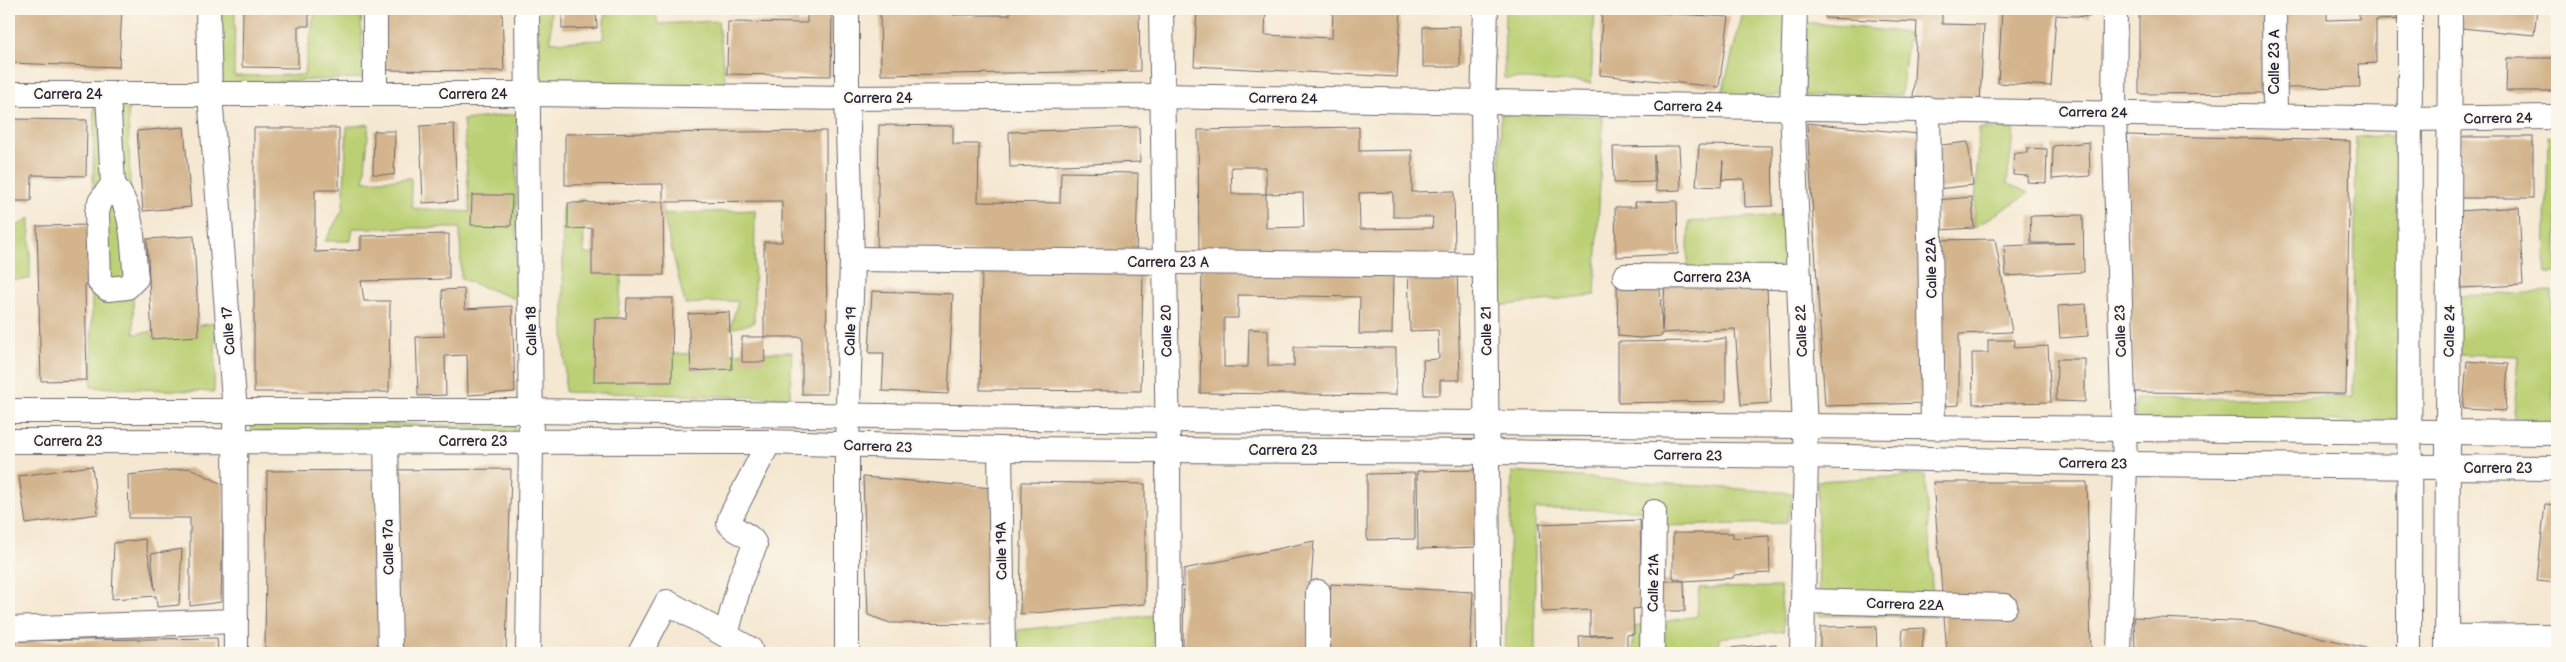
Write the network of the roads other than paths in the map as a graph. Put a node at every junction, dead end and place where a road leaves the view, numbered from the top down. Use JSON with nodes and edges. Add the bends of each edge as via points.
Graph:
{"nodes":[{"id":1,"x":208,"y":9,"type":"edge"},
{"id":2,"x":375,"y":9,"type":"edge"},
{"id":3,"x":527,"y":9,"type":"edge"},
{"id":4,"x":847,"y":9,"type":"edge"},
{"id":5,"x":1161,"y":9,"type":"edge"},
{"id":6,"x":1486,"y":9,"type":"edge"},
{"id":7,"x":1794,"y":9,"type":"edge"},
{"id":8,"x":2115,"y":9,"type":"edge"},
{"id":9,"x":2274,"y":9,"type":"edge"},
{"id":10,"x":2410,"y":9,"type":"edge"},
{"id":11,"x":2450,"y":9,"type":"edge"},
{"id":12,"x":375,"y":93,"type":"junction"},
{"id":13,"x":9,"y":94,"type":"edge"},
{"id":14,"x":210,"y":94,"type":"junction"},
{"id":15,"x":528,"y":94,"type":"junction"},
{"id":16,"x":108,"y":95,"type":"junction"},
{"id":17,"x":1161,"y":96,"type":"junction"},
{"id":18,"x":847,"y":98,"type":"junction"},
{"id":19,"x":1484,"y":103,"type":"junction"},
{"id":20,"x":1792,"y":107,"type":"junction"},
{"id":21,"x":1928,"y":109,"type":"junction"},
{"id":22,"x":2114,"y":113,"type":"junction"},
{"id":23,"x":2274,"y":115,"type":"junction"},
{"id":24,"x":2557,"y":117,"type":"edge"},
{"id":25,"x":2409,"y":119,"type":"junction"},
{"id":26,"x":2451,"y":119,"type":"junction"},
{"id":27,"x":113,"y":184,"type":"dead end"},
{"id":28,"x":852,"y":259,"type":"junction"},
{"id":29,"x":1164,"y":262,"type":"junction"},
{"id":30,"x":1485,"y":265,"type":"junction"},
{"id":31,"x":1625,"y":276,"type":"dead end"},
{"id":32,"x":1799,"y":277,"type":"junction"},
{"id":33,"x":9,"y":411,"type":"edge"},
{"id":34,"x":531,"y":411,"type":"junction"},
{"id":35,"x":234,"y":412,"type":"junction"},
{"id":36,"x":848,"y":414,"type":"junction"},
{"id":37,"x":1168,"y":420,"type":"junction"},
{"id":38,"x":1488,"y":423,"type":"junction"},
{"id":39,"x":1805,"y":426,"type":"junction"},
{"id":40,"x":1933,"y":427,"type":"junction"},
{"id":41,"x":2123,"y":429,"type":"junction"},
{"id":42,"x":2410,"y":431,"type":"junction"},
{"id":43,"x":2447,"y":432,"type":"junction"},
{"id":44,"x":2557,"y":433,"type":"edge"},
{"id":45,"x":9,"y":440,"type":"edge"},
{"id":46,"x":386,"y":441,"type":"junction"},
{"id":47,"x":532,"y":441,"type":"junction"},
{"id":48,"x":235,"y":442,"type":"junction"},
{"id":49,"x":768,"y":442,"type":"junction"},
{"id":50,"x":847,"y":445,"type":"junction"},
{"id":51,"x":1000,"y":449,"type":"junction"},
{"id":52,"x":1168,"y":450,"type":"junction"},
{"id":53,"x":1488,"y":452,"type":"junction"},
{"id":54,"x":1806,"y":456,"type":"junction"},
{"id":55,"x":2125,"y":464,"type":"junction"},
{"id":56,"x":2410,"y":467,"type":"junction"},
{"id":57,"x":2448,"y":468,"type":"junction"},
{"id":58,"x":2557,"y":468,"type":"edge"},
{"id":59,"x":1654,"y":512,"type":"dead end"},
{"id":60,"x":1318,"y":592,"type":"dead end"},
{"id":61,"x":1804,"y":601,"type":"junction"},
{"id":62,"x":2005,"y":606,"type":"dead end"},
{"id":63,"x":236,"y":621,"type":"junction"},
{"id":64,"x":9,"y":629,"type":"edge"},
{"id":65,"x":726,"y":635,"type":"junction"},
{"id":66,"x":2557,"y":636,"type":"edge"},
{"id":67,"x":2447,"y":645,"type":"edge"},
{"id":68,"x":236,"y":653,"type":"edge"},
{"id":69,"x":390,"y":653,"type":"edge"},
{"id":70,"x":528,"y":653,"type":"edge"},
{"id":71,"x":640,"y":653,"type":"edge"},
{"id":72,"x":748,"y":653,"type":"edge"},
{"id":73,"x":847,"y":653,"type":"edge"},
{"id":74,"x":1003,"y":653,"type":"edge"},
{"id":75,"x":1168,"y":653,"type":"edge"},
{"id":76,"x":1318,"y":653,"type":"edge"},
{"id":77,"x":1489,"y":653,"type":"edge"},
{"id":78,"x":1652,"y":653,"type":"edge"},
{"id":79,"x":1802,"y":653,"type":"edge"},
{"id":80,"x":2119,"y":653,"type":"edge"},
{"id":81,"x":2409,"y":653,"type":"edge"}],
"edges":[{"from":1,"to":14,"type":"street","name":"Calle 17"},
{"from":2,"to":12,"type":"street"},
{"from":3,"to":15,"type":"street","name":"Calle 18"},
{"from":4,"to":18,"type":"street","name":"Calle 19"},
{"from":5,"to":17,"type":"street","name":"Calle 20"},
{"from":6,"to":19,"type":"street","name":"Calle 21"},
{"from":7,"to":20,"type":"street","name":"Calle 22"},
{"from":8,"to":22,"type":"street","name":"Calle 23"},
{"from":9,"to":23,"type":"street","name":"Calle 23 A"},
{"from":10,"to":25,"type":"street"},
{"from":11,"to":26,"type":"street","name":"Calle 24"},
{"from":12,"to":14,"type":"street","name":"Carrera 24"},
{"from":12,"to":15,"type":"street","name":"Carrera 24"},
{"from":13,"to":16,"type":"street","name":"Carrera 24"},
{"from":14,"to":16,"type":"street","name":"Carrera 24"},
{"from":14,"to":35,"type":"street","name":"Calle 17"},
{"from":15,"to":18,"type":"street","name":"Carrera 24"},
{"from":15,"to":34,"type":"street","name":"Calle 18"},
{"from":16,"to":27,"type":"street"},
{"from":17,"to":18,"type":"street","name":"Carrera 24"},
{"from":17,"to":19,"type":"street","name":"Carrera 24"},
{"from":17,"to":29,"type":"street","name":"Calle 20"},
{"from":18,"to":28,"type":"street","name":"Calle 19"},
{"from":19,"to":20,"type":"street","name":"Carrera 24"},
{"from":19,"to":30,"type":"street","name":"Calle 21"},
{"from":20,"to":21,"type":"street","name":"Carrera 24"},
{"from":20,"to":32,"type":"street","name":"Calle 22"},
{"from":21,"to":22,"type":"street","name":"Carrera 24"},
{"from":21,"to":40,"type":"street","name":"Calle 22A"},
{"from":22,"to":23,"type":"street","name":"Carrera 24"},
{"from":22,"to":41,"type":"street","name":"Calle 23"},
{"from":23,"to":25,"type":"street","name":"Carrera 24"},
{"from":24,"to":26,"type":"street","name":"Carrera 24"},
{"from":25,"to":26,"type":"street","name":"Carrera 24"},
{"from":25,"to":42,"type":"street"},
{"from":26,"to":43,"type":"street","name":"Calle 24"},
{"from":28,"to":29,"type":"street","name":"Carrera 23 A"},
{"from":28,"to":36,"type":"street","name":"Calle 19"},
{"from":29,"to":30,"type":"street","name":"Carrera 23 A"},
{"from":29,"to":37,"type":"street","name":"Calle 20"},
{"from":30,"to":38,"type":"street","name":"Calle 21"},
{"from":31,"to":32,"type":"street","name":"Carrera 23A"},
{"from":32,"to":39,"type":"street","name":"Calle 22"},
{"from":33,"to":35,"type":"street","name":"Carrera 23"},
{"from":34,"to":35,"type":"street","name":"Carrera 23"},
{"from":34,"to":36,"type":"street","name":"Carrera 23"},
{"from":34,"to":47,"type":"street","name":"Calle 18"},
{"from":35,"to":48,"type":"street","name":"Calle 17"},
{"from":36,"to":37,"type":"street","name":"Carrera 23"},
{"from":36,"to":50,"type":"street","name":"Calle 19"},
{"from":37,"to":38,"type":"street","name":"Carrera 23"},
{"from":37,"to":52,"type":"street","name":"Calle 20"},
{"from":38,"to":39,"type":"street","name":"Carrera 23"},
{"from":38,"to":53,"type":"street","name":"Calle 21"},
{"from":39,"to":40,"type":"street","name":"Carrera 23"},
{"from":39,"to":54,"type":"street","name":"Calle 22"},
{"from":40,"to":41,"type":"street","name":"Carrera 23"},
{"from":41,"to":42,"type":"street","name":"Carrera 23"},
{"from":41,"to":55,"type":"street","name":"Calle 23"},
{"from":42,"to":43,"type":"street","name":"Carrera 23"},
{"from":42,"to":56,"type":"street"},
{"from":43,"to":44,"type":"street","name":"Carrera 23"},
{"from":43,"to":57,"type":"street","name":"Calle 24"},
{"from":45,"to":48,"type":"street","name":"Carrera 23"},
{"from":46,"to":47,"type":"street","name":"Carrera 23"},
{"from":46,"to":48,"type":"street","name":"Carrera 23"},
{"from":46,"to":69,"type":"street","name":"Calle 17a"},
{"from":47,"to":49,"type":"street","name":"Carrera 23"},
{"from":47,"to":70,"type":"street","name":"Calle 18"},
{"from":48,"to":63,"type":"street","name":"Calle 17"},
{"from":49,"to":50,"type":"street","name":"Carrera 23"},
{"from":49,"to":65,"type":"street","via":[[730,516],[732,528],[749,536],[755,545],[741,578]]},
{"from":50,"to":51,"type":"street","name":"Carrera 23"},
{"from":50,"to":73,"type":"street","name":"Calle 19"},
{"from":51,"to":52,"type":"street","name":"Carrera 23"},
{"from":51,"to":74,"type":"street","name":"Calle 19A"},
{"from":52,"to":53,"type":"street","name":"Carrera 23"},
{"from":52,"to":75,"type":"street","name":"Calle 20"},
{"from":53,"to":54,"type":"street","name":"Carrera 23"},
{"from":53,"to":77,"type":"street","name":"Calle 21"},
{"from":54,"to":55,"type":"street","name":"Carrera 23"},
{"from":54,"to":61,"type":"street","name":"Calle 22"},
{"from":55,"to":56,"type":"street","name":"Carrera 23"},
{"from":55,"to":80,"type":"street","name":"Calle 23"},
{"from":56,"to":57,"type":"street","name":"Carrera 23"},
{"from":56,"to":81,"type":"street"},
{"from":57,"to":58,"type":"street","name":"Carrera 23"},
{"from":57,"to":67,"type":"street","name":"Calle 24"},
{"from":59,"to":78,"type":"street","name":"Calle 21A"},
{"from":60,"to":76,"type":"street"},
{"from":61,"to":62,"type":"street","name":"Carrera 22A"},
{"from":61,"to":79,"type":"street","name":"Calle 22"},
{"from":63,"to":64,"type":"street"},
{"from":63,"to":68,"type":"street","name":"Calle 17"},
{"from":65,"to":71,"type":"street","via":[[667,602]]},
{"from":65,"to":72,"type":"street","via":[[750,649]]},
{"from":66,"to":67,"type":"street"}]}
